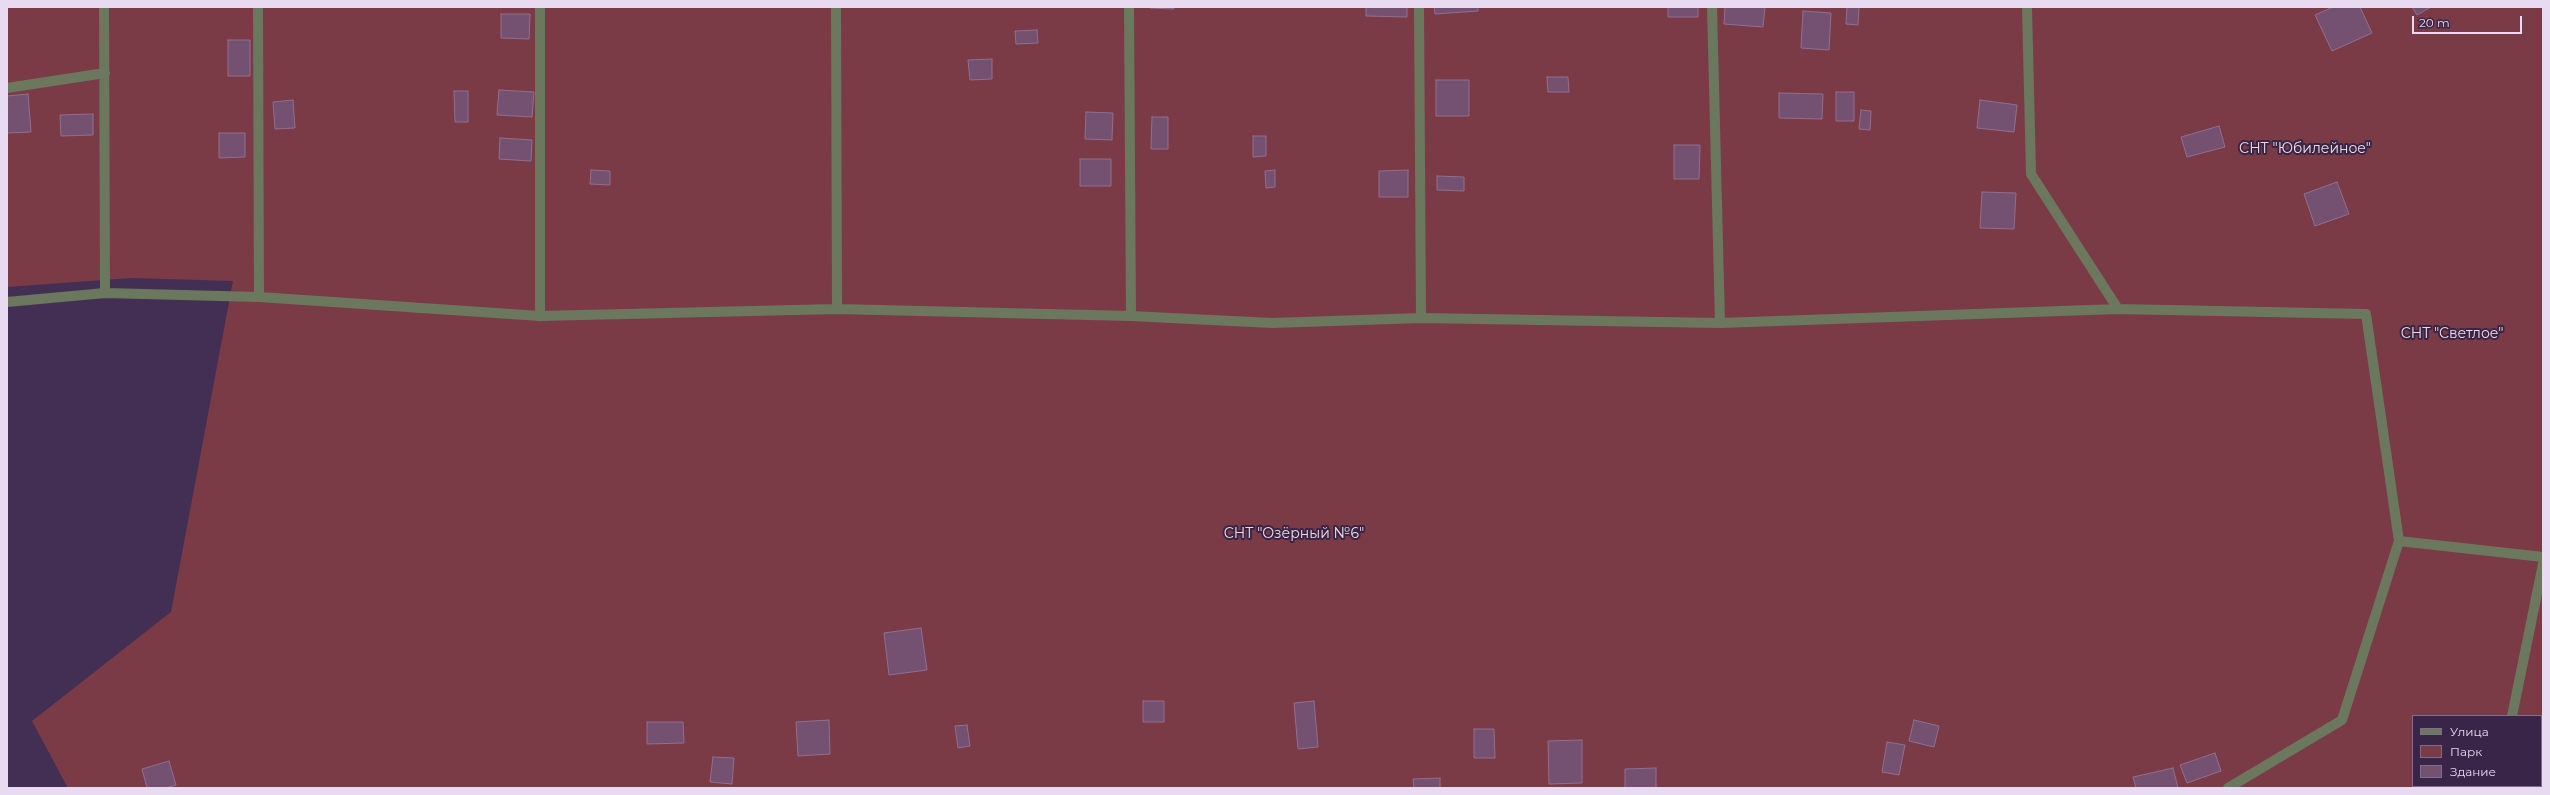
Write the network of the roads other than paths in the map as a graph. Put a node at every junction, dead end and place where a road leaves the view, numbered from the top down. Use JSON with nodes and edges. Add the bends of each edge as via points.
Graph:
{"nodes":[{"id":1,"x":104,"y":7,"type":"edge"},
{"id":2,"x":258,"y":7,"type":"edge"},
{"id":3,"x":540,"y":7,"type":"edge"},
{"id":4,"x":836,"y":7,"type":"edge"},
{"id":5,"x":1129,"y":7,"type":"edge"},
{"id":6,"x":1419,"y":7,"type":"edge"},
{"id":7,"x":1712,"y":7,"type":"edge"},
{"id":8,"x":2027,"y":7,"type":"edge"},
{"id":9,"x":104,"y":73,"type":"junction"},
{"id":10,"x":7,"y":88,"type":"edge"},
{"id":11,"x":105,"y":293,"type":"junction"},
{"id":12,"x":259,"y":297,"type":"junction"},
{"id":13,"x":7,"y":302,"type":"edge"},
{"id":14,"x":836,"y":309,"type":"junction"},
{"id":15,"x":2118,"y":309,"type":"junction"},
{"id":16,"x":540,"y":316,"type":"junction"},
{"id":17,"x":1131,"y":316,"type":"junction"},
{"id":18,"x":1421,"y":318,"type":"junction"},
{"id":19,"x":1720,"y":323,"type":"junction"},
{"id":20,"x":2398,"y":541,"type":"junction"},
{"id":21,"x":2543,"y":557,"type":"edge"},
{"id":22,"x":2543,"y":564,"type":"edge"},
{"id":23,"x":2512,"y":715,"type":"edge"},
{"id":24,"x":2228,"y":788,"type":"edge"}],
"edges":[{"from":1,"to":9,"type":"street"},
{"from":2,"to":12,"type":"street"},
{"from":3,"to":16,"type":"street"},
{"from":4,"to":14,"type":"street"},
{"from":5,"to":17,"type":"street"},
{"from":6,"to":18,"type":"street"},
{"from":7,"to":19,"type":"street"},
{"from":8,"to":15,"type":"street","via":[[2031,174]]},
{"from":9,"to":10,"type":"street"},
{"from":9,"to":11,"type":"street"},
{"from":11,"to":12,"type":"street"},
{"from":11,"to":13,"type":"street"},
{"from":12,"to":16,"type":"street"},
{"from":14,"to":16,"type":"street"},
{"from":14,"to":17,"type":"street"},
{"from":15,"to":19,"type":"street"},
{"from":15,"to":20,"type":"street","via":[[2366,314]]},
{"from":17,"to":18,"type":"street","via":[[1272,323]]},
{"from":18,"to":19,"type":"street"},
{"from":20,"to":21,"type":"street"},
{"from":20,"to":24,"type":"street","via":[[2342,720]]},
{"from":22,"to":23,"type":"street"}]}
